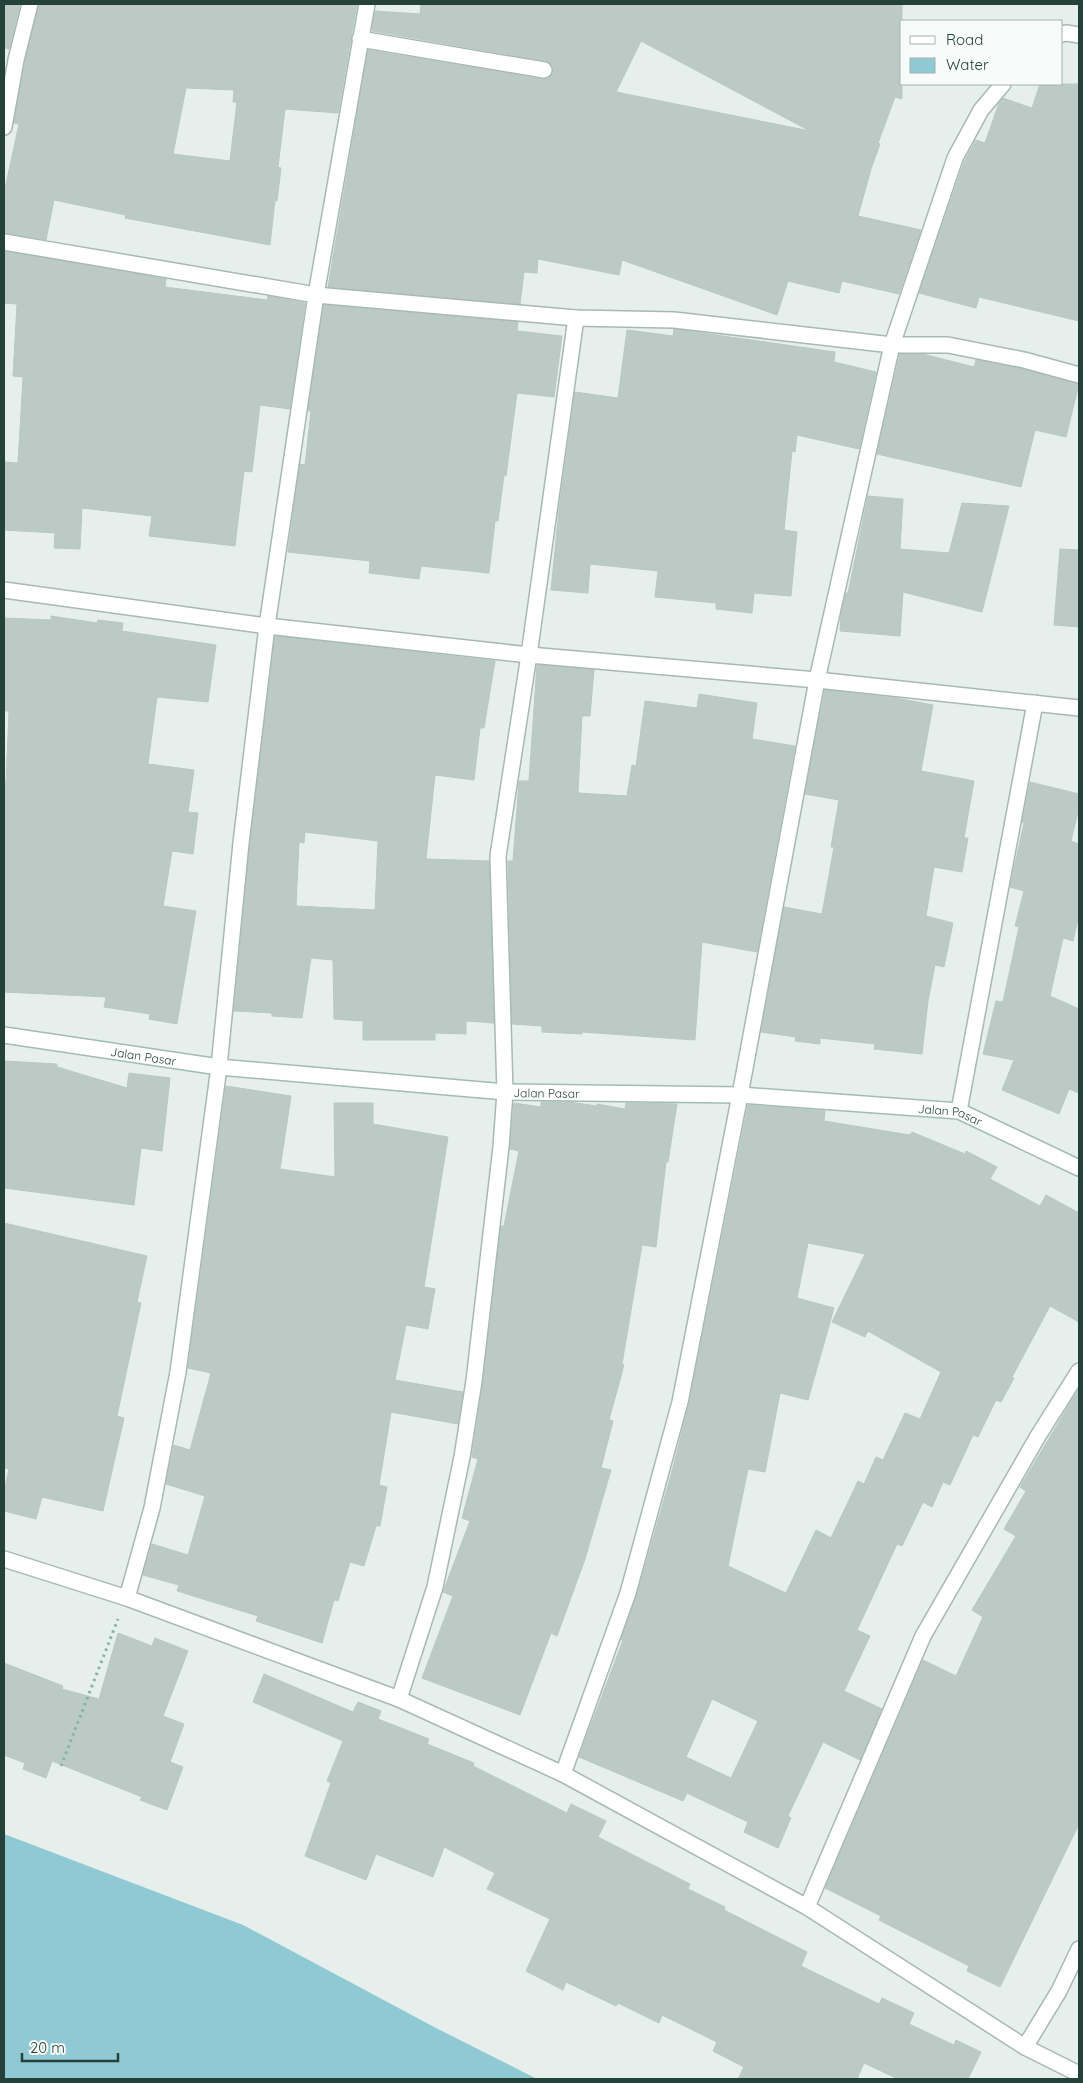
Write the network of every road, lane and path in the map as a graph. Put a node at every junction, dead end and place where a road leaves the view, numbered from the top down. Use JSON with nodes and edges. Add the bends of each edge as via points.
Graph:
{"nodes":[{"id":1,"x":30,"y":4,"type":"edge"},
{"id":2,"x":367,"y":4,"type":"edge"},
{"id":3,"x":1063,"y":34,"type":"edge"},
{"id":4,"x":1079,"y":35,"type":"edge"},
{"id":5,"x":360,"y":38,"type":"junction"},
{"id":6,"x":544,"y":70,"type":"dead end"},
{"id":7,"x":1002,"y":85,"type":"edge"},
{"id":8,"x":4,"y":127,"type":"edge"},
{"id":9,"x":4,"y":242,"type":"edge"},
{"id":10,"x":316,"y":295,"type":"junction"},
{"id":11,"x":576,"y":318,"type":"junction"},
{"id":12,"x":892,"y":345,"type":"junction"},
{"id":13,"x":1079,"y":375,"type":"edge"},
{"id":14,"x":4,"y":590,"type":"edge"},
{"id":15,"x":267,"y":626,"type":"junction"},
{"id":16,"x":529,"y":655,"type":"junction"},
{"id":17,"x":817,"y":680,"type":"junction"},
{"id":18,"x":1035,"y":704,"type":"junction"},
{"id":19,"x":1079,"y":708,"type":"edge"},
{"id":20,"x":4,"y":1035,"type":"edge"},
{"id":21,"x":219,"y":1067,"type":"junction"},
{"id":22,"x":505,"y":1092,"type":"junction"},
{"id":23,"x":740,"y":1095,"type":"junction"},
{"id":24,"x":959,"y":1111,"type":"junction"},
{"id":25,"x":1079,"y":1168,"type":"edge"},
{"id":26,"x":1079,"y":1371,"type":"edge"},
{"id":27,"x":4,"y":1559,"type":"edge"},
{"id":28,"x":127,"y":1598,"type":"junction"},
{"id":29,"x":399,"y":1699,"type":"junction"},
{"id":30,"x":61,"y":1766,"type":"dead end"},
{"id":31,"x":563,"y":1774,"type":"junction"},
{"id":32,"x":807,"y":1907,"type":"junction"},
{"id":33,"x":1079,"y":1949,"type":"edge"},
{"id":34,"x":1025,"y":2047,"type":"junction"},
{"id":35,"x":1079,"y":2074,"type":"edge"}],
"edges":[{"from":1,"to":8,"type":"street"},
{"from":2,"to":5,"type":"street"},
{"from":3,"to":4,"type":"street"},
{"from":5,"to":6,"type":"street"},
{"from":5,"to":10,"type":"street"},
{"from":7,"to":12,"type":"street","via":[[981,110],[955,158]]},
{"from":9,"to":10,"type":"street"},
{"from":10,"to":11,"type":"street"},
{"from":10,"to":15,"type":"street"},
{"from":11,"to":12,"type":"street","via":[[674,320]]},
{"from":11,"to":16,"type":"street"},
{"from":12,"to":13,"type":"street","via":[[948,345]]},
{"from":12,"to":17,"type":"street"},
{"from":14,"to":15,"type":"street"},
{"from":15,"to":16,"type":"street"},
{"from":15,"to":21,"type":"street"},
{"from":16,"to":17,"type":"street"},
{"from":16,"to":22,"type":"street","via":[[498,856]]},
{"from":17,"to":18,"type":"street"},
{"from":17,"to":23,"type":"street"},
{"from":18,"to":19,"type":"street"},
{"from":18,"to":24,"type":"street"},
{"from":20,"to":21,"type":"street","name":"Jalan Pasar"},
{"from":21,"to":22,"type":"street","name":"Jalan Pasar"},
{"from":21,"to":28,"type":"street","via":[[178,1372],[152,1508]]},
{"from":22,"to":23,"type":"street","name":"Jalan Pasar"},
{"from":22,"to":29,"type":"street","via":[[476,1372],[462,1456],[435,1587]]},
{"from":23,"to":24,"type":"street","name":"Jalan Pasar"},
{"from":23,"to":31,"type":"street","via":[[680,1402],[628,1593]]},
{"from":24,"to":25,"type":"street","name":"Jalan Pasar"},
{"from":26,"to":32,"type":"street","via":[[1038,1436],[924,1636]]},
{"from":27,"to":28,"type":"street"},
{"from":28,"to":29,"type":"street"},
{"from":28,"to":30,"type":"path"},
{"from":29,"to":31,"type":"street"},
{"from":31,"to":32,"type":"street"},
{"from":32,"to":34,"type":"street"},
{"from":33,"to":34,"type":"street","via":[[1059,1991]]},
{"from":34,"to":35,"type":"street"}]}
